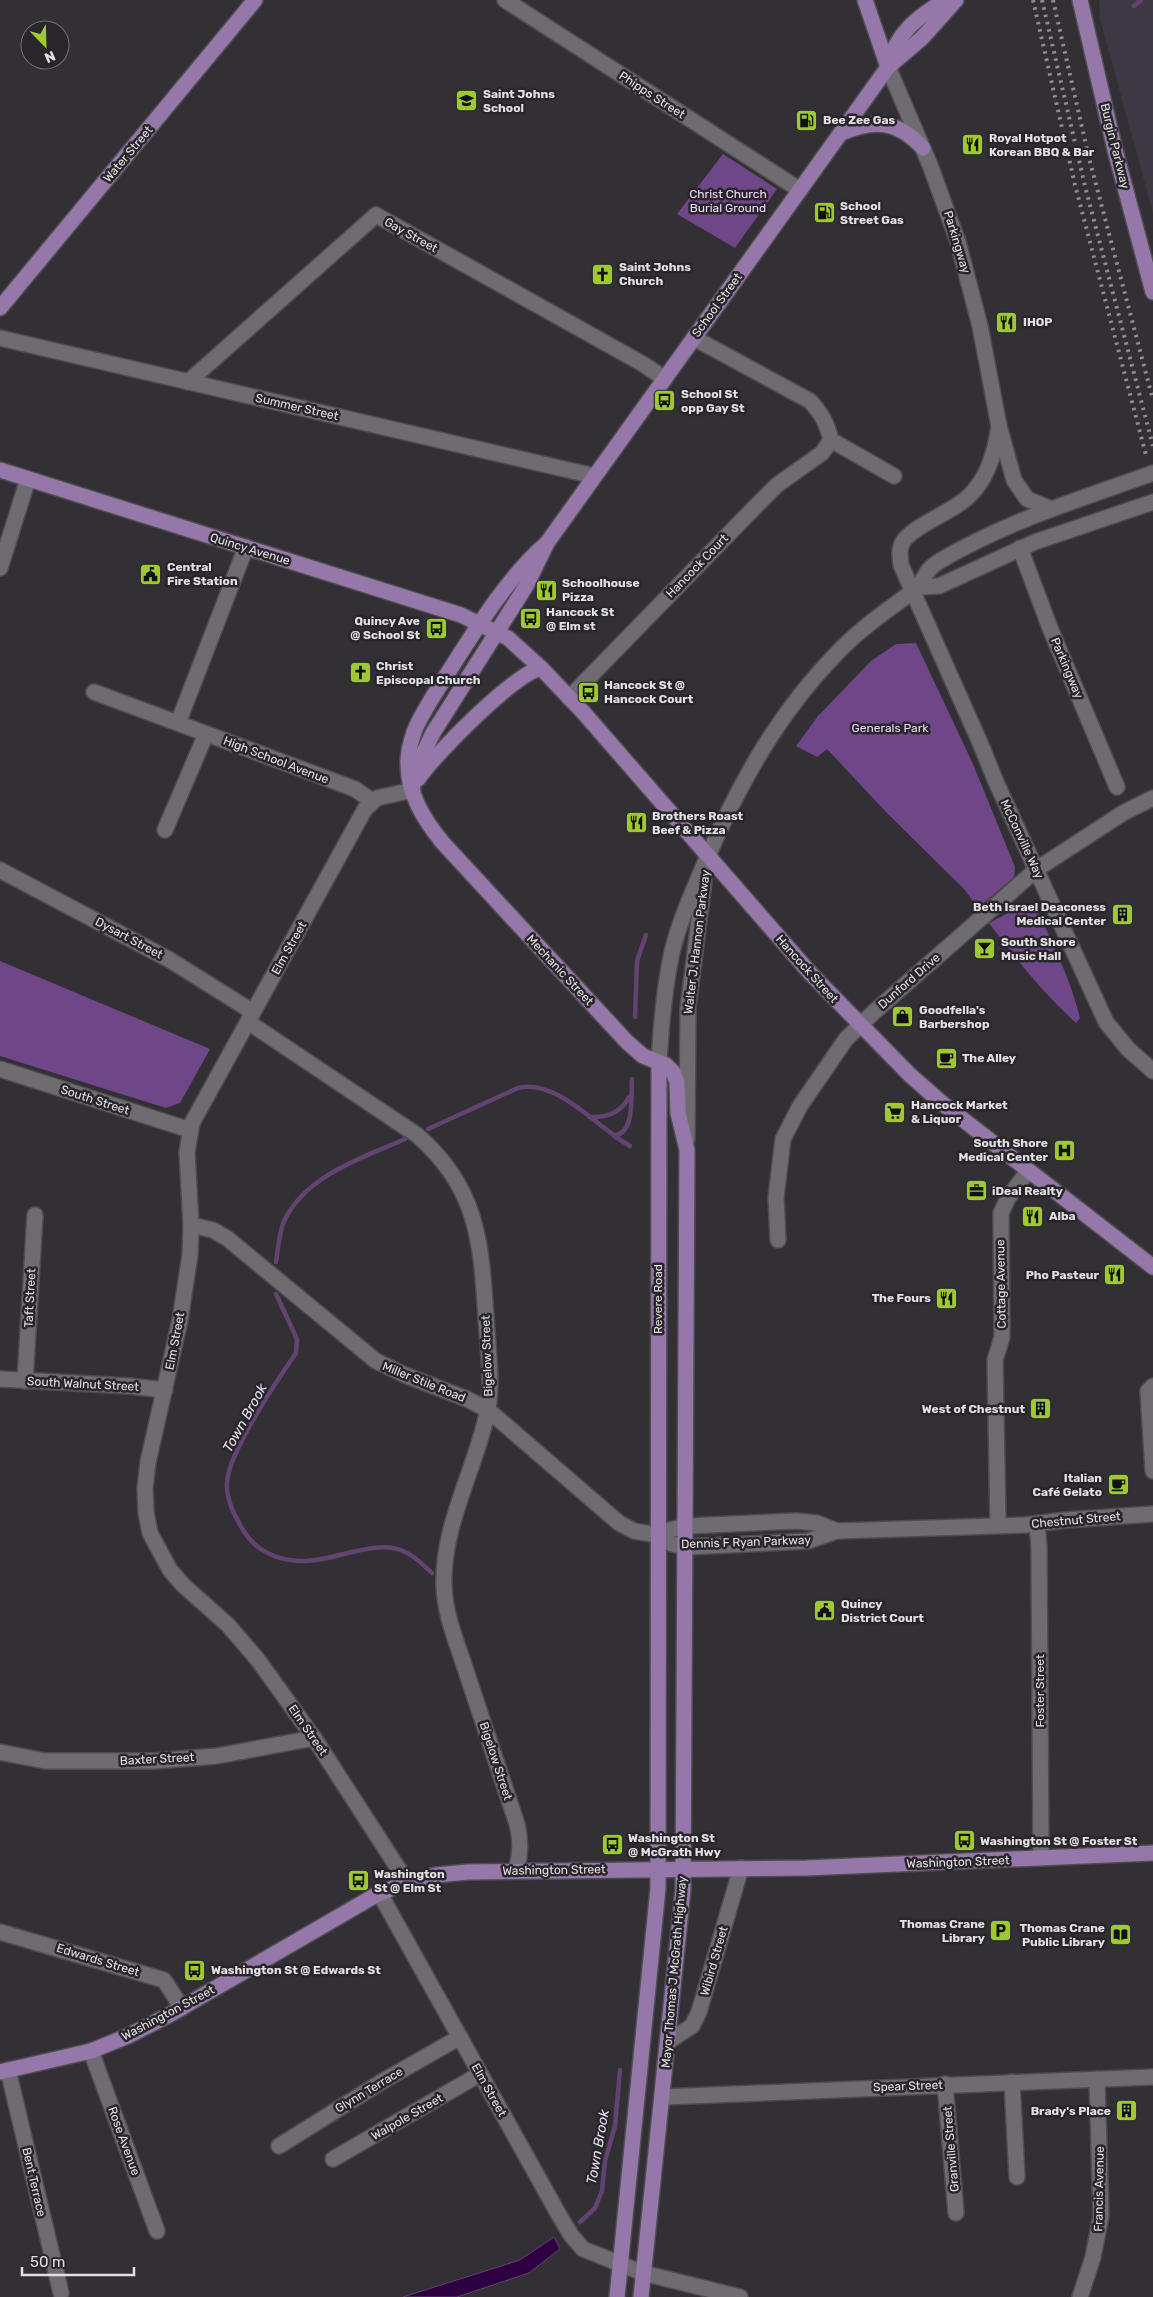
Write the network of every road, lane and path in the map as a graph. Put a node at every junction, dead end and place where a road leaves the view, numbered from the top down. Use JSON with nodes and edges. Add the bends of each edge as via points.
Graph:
{"nodes":[{"id":1,"x":255,"y":0,"type":"edge"},
{"id":2,"x":505,"y":0,"type":"edge"},
{"id":3,"x":864,"y":0,"type":"edge"},
{"id":4,"x":946,"y":0,"type":"edge"},
{"id":5,"x":956,"y":0,"type":"edge"},
{"id":6,"x":1080,"y":0,"type":"edge"},
{"id":7,"x":888,"y":67,"type":"junction"},
{"id":8,"x":841,"y":133,"type":"junction"},
{"id":9,"x":923,"y":148,"type":"junction"},
{"id":10,"x":800,"y":190,"type":"junction"},
{"id":11,"x":1153,"y":292,"type":"edge"},
{"id":12,"x":0,"y":308,"type":"edge"},
{"id":13,"x":0,"y":338,"type":"edge"},
{"id":14,"x":694,"y":338,"type":"junction"},
{"id":15,"x":665,"y":379,"type":"junction"},
{"id":16,"x":188,"y":382,"type":"junction"},
{"id":17,"x":999,"y":426,"type":"junction"},
{"id":18,"x":831,"y":440,"type":"junction"},
{"id":19,"x":0,"y":470,"type":"edge"},
{"id":20,"x":1148,"y":475,"type":"edge"},
{"id":21,"x":594,"y":476,"type":"junction"},
{"id":22,"x":894,"y":476,"type":"dead end"},
{"id":23,"x":28,"y":479,"type":"junction"},
{"id":24,"x":1150,"y":503,"type":"edge"},
{"id":25,"x":1049,"y":508,"type":"junction"},
{"id":26,"x":547,"y":543,"type":"junction"},
{"id":27,"x":246,"y":548,"type":"junction"},
{"id":28,"x":1020,"y":548,"type":"junction"},
{"id":29,"x":0,"y":568,"type":"edge"},
{"id":30,"x":916,"y":590,"type":"junction"},
{"id":31,"x":481,"y":624,"type":"junction"},
{"id":32,"x":497,"y":631,"type":"junction"},
{"id":33,"x":541,"y":668,"type":"junction"},
{"id":34,"x":94,"y":692,"type":"dead end"},
{"id":35,"x":569,"y":698,"type":"junction"},
{"id":36,"x":178,"y":723,"type":"junction"},
{"id":37,"x":206,"y":734,"type":"junction"},
{"id":38,"x":1117,"y":787,"type":"dead end"},
{"id":39,"x":413,"y":790,"type":"junction"},
{"id":40,"x":1153,"y":798,"type":"edge"},
{"id":41,"x":372,"y":802,"type":"junction"},
{"id":42,"x":165,"y":830,"type":"dead end"},
{"id":43,"x":708,"y":857,"type":"junction"},
{"id":44,"x":1037,"y":869,"type":"junction"},
{"id":45,"x":0,"y":870,"type":"edge"},
{"id":46,"x":251,"y":1017,"type":"junction"},
{"id":47,"x":859,"y":1025,"type":"junction"},
{"id":48,"x":659,"y":1063,"type":"junction"},
{"id":49,"x":0,"y":1069,"type":"edge"},
{"id":50,"x":1153,"y":1071,"type":"edge"},
{"id":51,"x":190,"y":1130,"type":"junction"},
{"id":52,"x":687,"y":1150,"type":"junction"},
{"id":53,"x":1028,"y":1171,"type":"junction"},
{"id":54,"x":35,"y":1215,"type":"dead end"},
{"id":55,"x":191,"y":1225,"type":"junction"},
{"id":56,"x":778,"y":1240,"type":"dead end"},
{"id":57,"x":1153,"y":1267,"type":"edge"},
{"id":58,"x":0,"y":1380,"type":"edge"},
{"id":59,"x":25,"y":1381,"type":"junction"},
{"id":60,"x":1153,"y":1386,"type":"edge"},
{"id":61,"x":165,"y":1390,"type":"junction"},
{"id":62,"x":488,"y":1410,"type":"junction"},
{"id":63,"x":1153,"y":1471,"type":"edge"},
{"id":64,"x":1153,"y":1514,"type":"edge"},
{"id":65,"x":1037,"y":1524,"type":"junction"},
{"id":66,"x":998,"y":1525,"type":"junction"},
{"id":67,"x":686,"y":1526,"type":"junction"},
{"id":68,"x":837,"y":1530,"type":"junction"},
{"id":69,"x":658,"y":1536,"type":"junction"},
{"id":70,"x":686,"y":1547,"type":"junction"},
{"id":71,"x":314,"y":1738,"type":"junction"},
{"id":72,"x":0,"y":1752,"type":"edge"},
{"id":73,"x":1153,"y":1853,"type":"edge"},
{"id":74,"x":1041,"y":1858,"type":"junction"},
{"id":75,"x":659,"y":1868,"type":"junction"},
{"id":76,"x":683,"y":1868,"type":"junction"},
{"id":77,"x":741,"y":1868,"type":"junction"},
{"id":78,"x":516,"y":1870,"type":"junction"},
{"id":79,"x":407,"y":1882,"type":"junction"},
{"id":80,"x":380,"y":1894,"type":"junction"},
{"id":81,"x":0,"y":1932,"type":"edge"},
{"id":82,"x":182,"y":2008,"type":"junction"},
{"id":83,"x":460,"y":2036,"type":"junction"},
{"id":84,"x":669,"y":2041,"type":"junction"},
{"id":85,"x":91,"y":2051,"type":"junction"},
{"id":86,"x":4,"y":2071,"type":"edge"},
{"id":87,"x":480,"y":2074,"type":"junction"},
{"id":88,"x":1153,"y":2077,"type":"edge"},
{"id":89,"x":1098,"y":2079,"type":"junction"},
{"id":90,"x":1012,"y":2082,"type":"junction"},
{"id":91,"x":945,"y":2084,"type":"junction"},
{"id":92,"x":663,"y":2097,"type":"junction"},
{"id":93,"x":279,"y":2146,"type":"dead end"},
{"id":94,"x":333,"y":2159,"type":"dead end"},
{"id":95,"x":1017,"y":2177,"type":"dead end"},
{"id":96,"x":956,"y":2213,"type":"dead end"},
{"id":97,"x":157,"y":2231,"type":"dead end"},
{"id":98,"x":620,"y":2265,"type":"junction"},
{"id":99,"x":643,"y":2273,"type":"junction"},
{"id":100,"x":61,"y":2293,"type":"dead end"},
{"id":101,"x":618,"y":2297,"type":"edge"},
{"id":102,"x":641,"y":2297,"type":"edge"},
{"id":103,"x":740,"y":2297,"type":"edge"},
{"id":104,"x":1080,"y":2297,"type":"edge"}],
"edges":[{"from":1,"to":12,"type":"main road","name":"Water Street"},
{"from":2,"to":10,"type":"street","name":"Phipps Street"},
{"from":3,"to":7,"type":"main road"},
{"from":4,"to":7,"type":"main road","name":"School Street","via":[[905,30],[894,46]]},
{"from":5,"to":7,"type":"main road","name":"School Street","via":[[922,38]]},
{"from":6,"to":11,"type":"main road","name":"Burgin Parkway"},
{"from":7,"to":8,"type":"main road","name":"School Street"},
{"from":7,"to":9,"type":"street","name":"Parkingway"},
{"from":8,"to":9,"type":"main road","via":[[864,125],[883,124],[907,133]]},
{"from":8,"to":10,"type":"main road","name":"School Street"},
{"from":9,"to":17,"type":"street","name":"Parkingway","via":[[964,262],[986,350]]},
{"from":10,"to":14,"type":"main road","name":"School Street"},
{"from":13,"to":16,"type":"street","name":"Summer Street"},
{"from":14,"to":15,"type":"main road","name":"School Street"},
{"from":14,"to":18,"type":"street","via":[[810,401],[822,414]]},
{"from":15,"to":16,"type":"street","name":"Gay Street","via":[[376,215]]},
{"from":15,"to":21,"type":"main road","name":"School Street"},
{"from":16,"to":21,"type":"street","name":"Summer Street"},
{"from":17,"to":25,"type":"street","name":"Parkingway","via":[[1017,486],[1027,499]]},
{"from":17,"to":30,"type":"street","name":"Parkingway","via":[[989,466],[977,487],[965,499],[904,540],[899,552],[901,565]]},
{"from":18,"to":22,"type":"street"},
{"from":18,"to":35,"type":"street","name":"Hancock Court","via":[[822,453],[778,485],[756,506]]},
{"from":19,"to":23,"type":"main road","name":"Quincy Avenue"},
{"from":20,"to":25,"type":"street","name":"Walter J. Hannon Parkway"},
{"from":21,"to":26,"type":"main road","name":"School Street"},
{"from":23,"to":27,"type":"main road","name":"Quincy Avenue"},
{"from":23,"to":29,"type":"street"},
{"from":24,"to":28,"type":"street"},
{"from":25,"to":30,"type":"street","name":"Walter J. Hannon Parkway","via":[[996,531],[938,562],[926,570]]},
{"from":26,"to":31,"type":"main road","name":"School Street","via":[[521,568]]},
{"from":26,"to":32,"type":"main road","name":"School Street","via":[[526,586]]},
{"from":27,"to":31,"type":"main road","name":"Quincy Avenue"},
{"from":27,"to":36,"type":"street"},
{"from":28,"to":30,"type":"street","via":[[939,586]]},
{"from":28,"to":38,"type":"street","name":"Parkingway"},
{"from":30,"to":43,"type":"street","name":"Walter J. Hannon Parkway","via":[[850,641],[790,707],[741,785]]},
{"from":30,"to":44,"type":"street","name":"McConville Way","via":[[996,782]]},
{"from":31,"to":32,"type":"main road","name":"Quincy Avenue"},
{"from":31,"to":39,"type":"main road","via":[[414,732],[408,762]]},
{"from":32,"to":33,"type":"main road","name":"Hancock Street","via":[[519,646]]},
{"from":32,"to":39,"type":"main road","via":[[432,734],[416,772]]},
{"from":33,"to":35,"type":"main road","name":"Hancock Street"},
{"from":33,"to":39,"type":"main road","via":[[512,684],[448,744],[424,770]]},
{"from":34,"to":36,"type":"street","name":"High School Avenue"},
{"from":35,"to":43,"type":"main road","name":"Hancock Street"},
{"from":36,"to":37,"type":"street","name":"High School Avenue"},
{"from":37,"to":41,"type":"street","name":"High School Avenue","via":[[355,789]]},
{"from":37,"to":42,"type":"street"},
{"from":39,"to":41,"type":"street"},
{"from":39,"to":48,"type":"main road","name":"Mechanic Street","via":[[422,814],[443,843],[627,1042],[643,1056]]},
{"from":40,"to":44,"type":"street","name":"Dunford Drive","via":[[1123,813]]},
{"from":41,"to":46,"type":"street","name":"Elm Street","via":[[365,809]]},
{"from":43,"to":47,"type":"main road","name":"Hancock Street"},
{"from":43,"to":48,"type":"street","name":"Walter J. Hannon Parkway","via":[[672,952]]},
{"from":43,"to":52,"type":"street","name":"Walter J. Hannon Parkway","via":[[689,991]]},
{"from":44,"to":47,"type":"street","name":"Dunford Drive"},
{"from":44,"to":50,"type":"street","name":"McConville Way","via":[[1106,1022],[1128,1049]]},
{"from":45,"to":46,"type":"street","name":"Dysart Street","via":[[156,952]]},
{"from":46,"to":51,"type":"street","name":"Elm Street"},
{"from":46,"to":62,"type":"street","name":"Bigelow Street","via":[[418,1135],[435,1152],[458,1185],[470,1208],[480,1244],[490,1378]]},
{"from":47,"to":53,"type":"main road","name":"Hancock Street","via":[[926,1089]]},
{"from":47,"to":56,"type":"street","name":"Dunford Drive","via":[[832,1058],[800,1106],[783,1139],[776,1197]]},
{"from":48,"to":52,"type":"main road","name":"Mechanic Street","via":[[670,1068],[676,1076],[678,1113]]},
{"from":48,"to":69,"type":"main road","name":"Revere Road"},
{"from":49,"to":51,"type":"street","name":"South Street"},
{"from":51,"to":55,"type":"street","name":"Elm Street","via":[[187,1152]]},
{"from":52,"to":67,"type":"main road"},
{"from":53,"to":57,"type":"main road","name":"Hancock Street"},
{"from":53,"to":66,"type":"street","name":"Cottage Avenue","via":[[1001,1213],[1002,1337],[996,1360]]},
{"from":54,"to":59,"type":"street","name":"Taft Street"},
{"from":55,"to":61,"type":"street","name":"Elm Street","via":[[180,1320]]},
{"from":55,"to":62,"type":"street","name":"Miller Stile Road","via":[[204,1227],[228,1239],[376,1361]]},
{"from":58,"to":59,"type":"street","name":"South Walnut Street"},
{"from":59,"to":61,"type":"street","name":"South Walnut Street"},
{"from":60,"to":63,"type":"street","via":[[1148,1391]]},
{"from":61,"to":71,"type":"street","name":"Elm Street","via":[[145,1488],[150,1533],[170,1570],[243,1641]]},
{"from":62,"to":69,"type":"street","name":"Miller Stile Road","via":[[619,1524]]},
{"from":62,"to":78,"type":"street","name":"Bigelow Street","via":[[449,1536],[444,1564],[444,1593],[459,1649],[517,1824],[521,1842]]},
{"from":64,"to":65,"type":"street","name":"Chestnut Street"},
{"from":65,"to":66,"type":"street","name":"Chestnut Street"},
{"from":65,"to":74,"type":"street","name":"Foster Street"},
{"from":66,"to":68,"type":"street","name":"Dennis F Ryan Parkway"},
{"from":67,"to":68,"type":"street","name":"Dennis F Ryan Parkway","via":[[806,1521]]},
{"from":67,"to":69,"type":"street","name":"Dennis F Ryan Parkway","via":[[672,1528]]},
{"from":67,"to":70,"type":"main road","name":"Mayor Thomas J McGrath Highway"},
{"from":68,"to":70,"type":"street","name":"Dennis F Ryan Parkway","via":[[808,1541]]},
{"from":69,"to":70,"type":"street","name":"Dennis F Ryan Parkway"},
{"from":69,"to":75,"type":"main road","name":"Mayor Thomas J McGrath Highway"},
{"from":70,"to":76,"type":"main road","name":"Mayor Thomas J McGrath Highway"},
{"from":71,"to":72,"type":"street","name":"Baxter Street","via":[[217,1756],[154,1761],[45,1761]]},
{"from":71,"to":79,"type":"street","name":"Elm Street"},
{"from":73,"to":74,"type":"main road","name":"Washington Street"},
{"from":74,"to":77,"type":"main road","name":"Washington Street"},
{"from":75,"to":76,"type":"main road","name":"Washington Street"},
{"from":75,"to":78,"type":"main road","name":"Washington Street"},
{"from":75,"to":98,"type":"main road","name":"Mayor Thomas J McGrath Highway"},
{"from":76,"to":77,"type":"main road","name":"Washington Street"},
{"from":76,"to":84,"type":"main road","name":"Mayor Thomas J McGrath Highway","via":[[682,1914]]},
{"from":77,"to":84,"type":"street","name":"Wibird Street","via":[[699,2012],[692,2026]]},
{"from":78,"to":79,"type":"main road","name":"Washington Street","via":[[436,1875]]},
{"from":79,"to":80,"type":"main road","name":"Washington Street"},
{"from":80,"to":82,"type":"main road","name":"Washington Street"},
{"from":80,"to":83,"type":"street","name":"Elm Street"},
{"from":81,"to":82,"type":"street","name":"Edwards Street","via":[[164,1980]]},
{"from":82,"to":85,"type":"main road","name":"Washington Street"},
{"from":83,"to":87,"type":"street","name":"Elm Street"},
{"from":83,"to":93,"type":"street","name":"Glynn Terrace"},
{"from":84,"to":92,"type":"main road","name":"Mayor Thomas J McGrath Highway"},
{"from":85,"to":86,"type":"main road","name":"Washington Street"},
{"from":85,"to":97,"type":"street","name":"Rose Avenue"},
{"from":86,"to":100,"type":"street","name":"Bent Terrace"},
{"from":87,"to":94,"type":"street","name":"Walpole Street"},
{"from":87,"to":98,"type":"street","name":"Elm Street","via":[[571,2235],[583,2249]]},
{"from":88,"to":89,"type":"street","name":"Spear Street"},
{"from":89,"to":90,"type":"street","name":"Spear Street"},
{"from":89,"to":104,"type":"street","name":"Francis Avenue","via":[[1101,2216],[1093,2257]]},
{"from":90,"to":91,"type":"street","name":"Spear Street"},
{"from":90,"to":95,"type":"street"},
{"from":91,"to":92,"type":"street","name":"Spear Street"},
{"from":91,"to":96,"type":"street","name":"Granville Street"},
{"from":92,"to":99,"type":"main road","name":"Mayor Thomas J McGrath Highway"},
{"from":98,"to":99,"type":"street","name":"Elm Street"},
{"from":98,"to":101,"type":"main road","name":"Mayor Thomas J McGrath Highway"},
{"from":99,"to":102,"type":"main road","name":"Mayor Thomas J McGrath Highway"},
{"from":99,"to":103,"type":"street","name":"Elm Street"}]}
